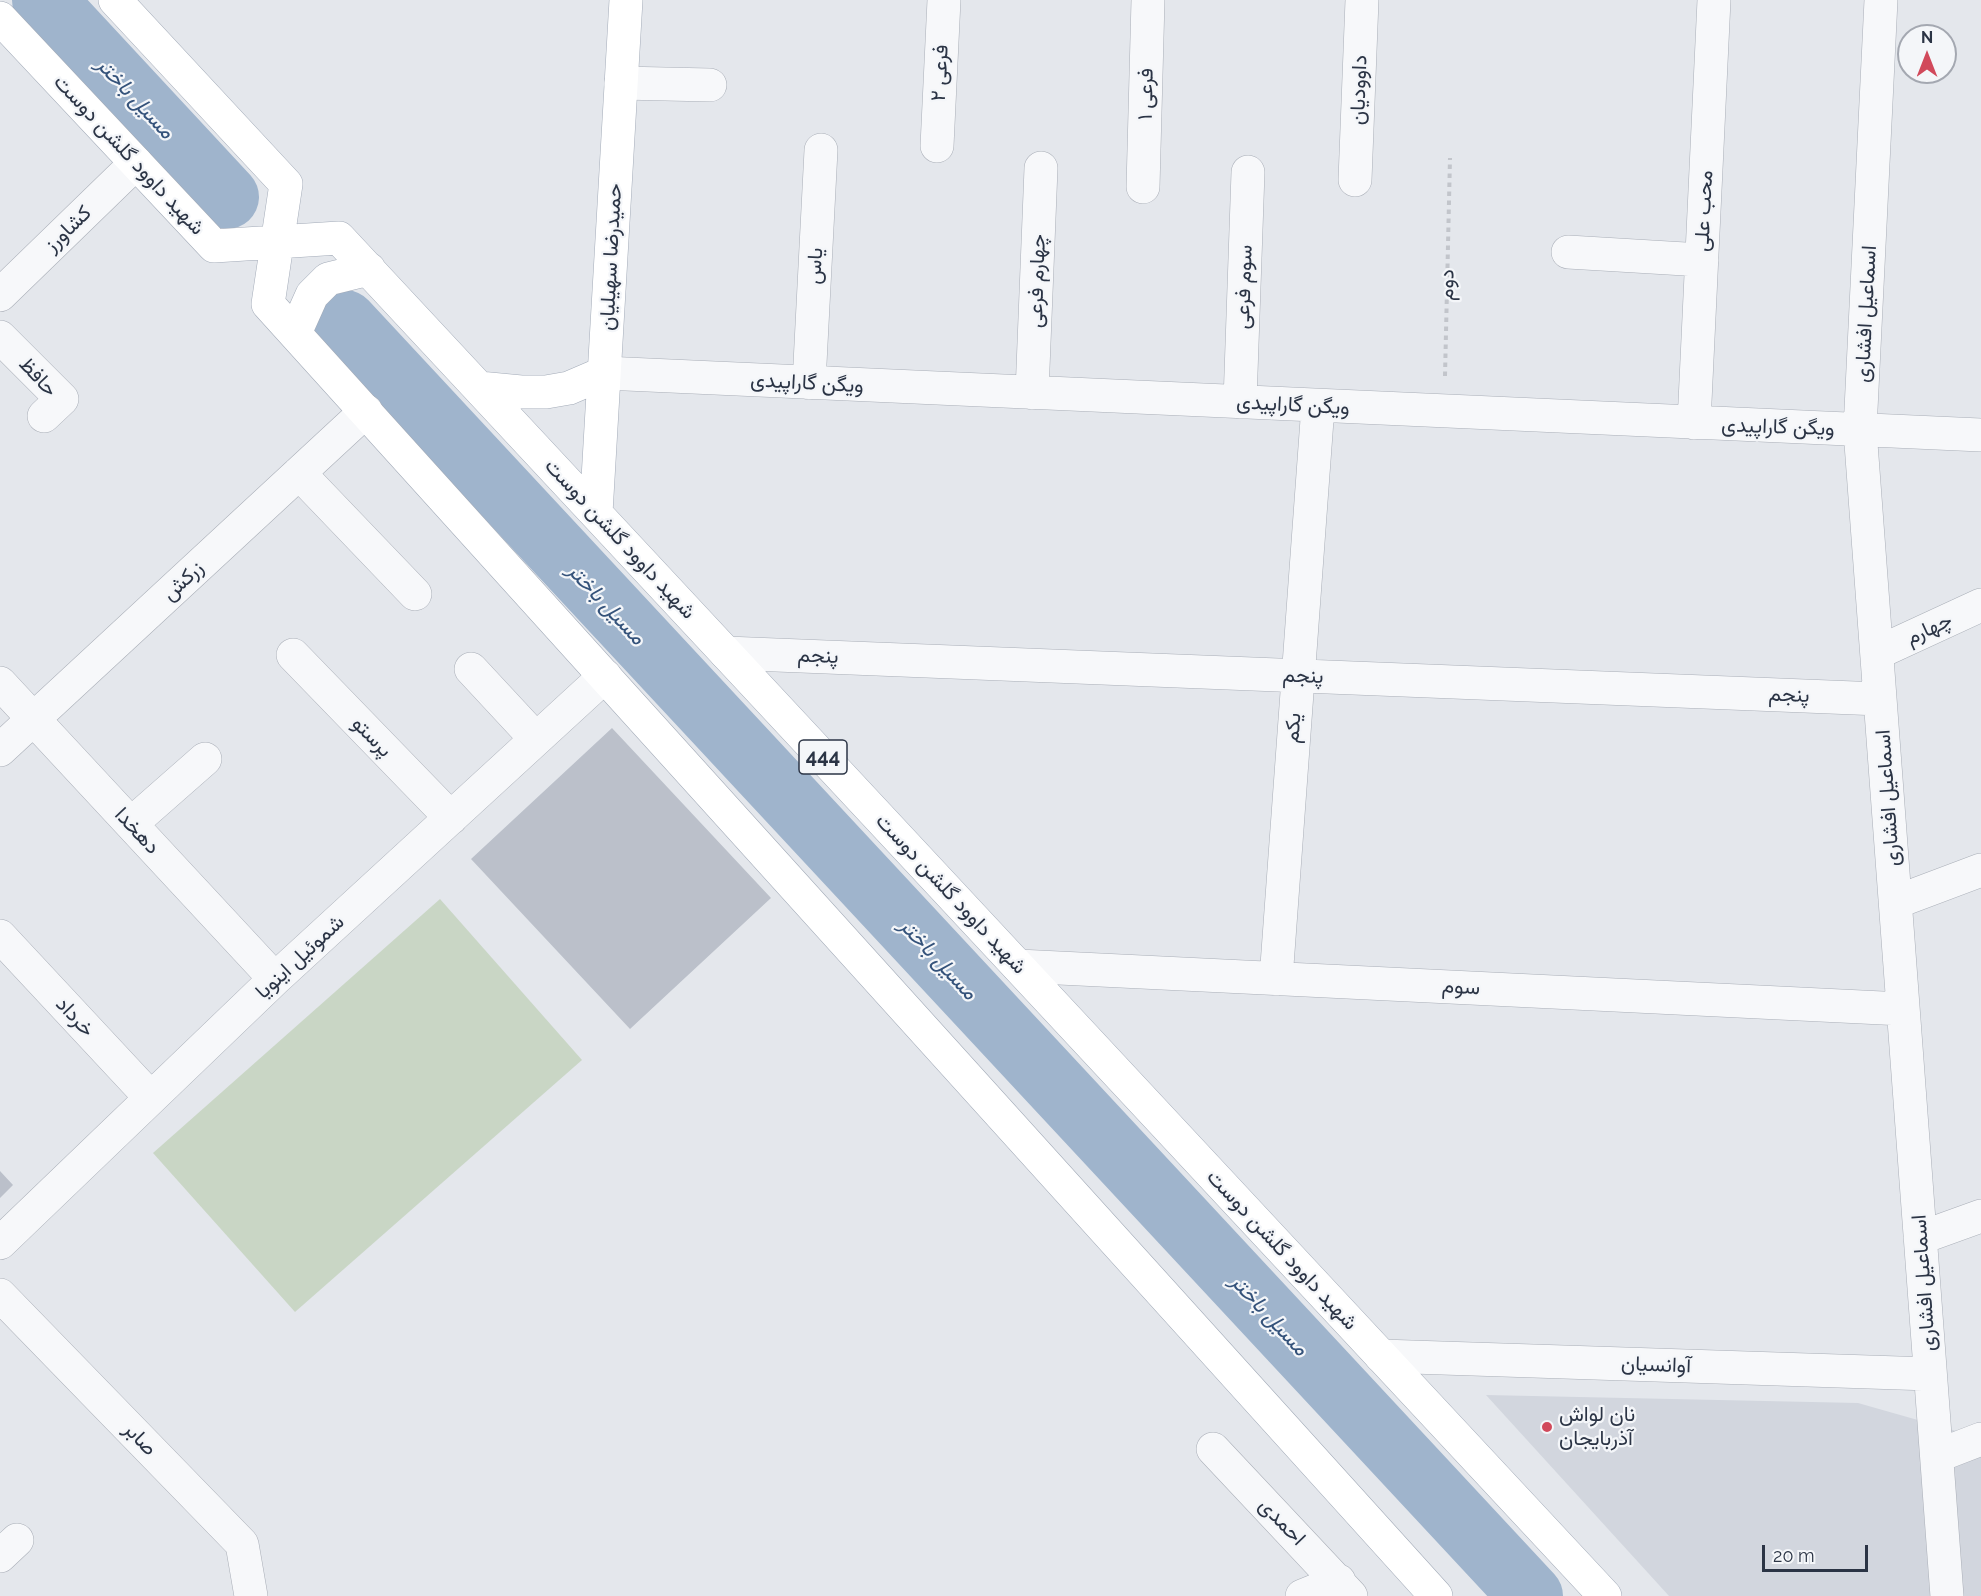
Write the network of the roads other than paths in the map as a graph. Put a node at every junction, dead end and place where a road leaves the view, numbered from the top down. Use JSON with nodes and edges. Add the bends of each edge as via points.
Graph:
{"nodes":[{"id":1,"x":115,"y":0,"type":"edge"},
{"id":2,"x":626,"y":0,"type":"edge"},
{"id":3,"x":944,"y":0,"type":"edge"},
{"id":4,"x":1148,"y":0,"type":"edge"},
{"id":5,"x":1362,"y":0,"type":"edge"},
{"id":6,"x":1714,"y":0,"type":"edge"},
{"id":7,"x":1881,"y":0,"type":"edge"},
{"id":8,"x":0,"y":18,"type":"edge"},
{"id":9,"x":621,"y":83,"type":"junction"},
{"id":10,"x":710,"y":86,"type":"dead end"},
{"id":11,"x":937,"y":146,"type":"dead end"},
{"id":12,"x":821,"y":150,"type":"dead end"},
{"id":13,"x":136,"y":163,"type":"junction"},
{"id":14,"x":1041,"y":168,"type":"dead end"},
{"id":15,"x":1248,"y":172,"type":"dead end"},
{"id":16,"x":1355,"y":180,"type":"dead end"},
{"id":17,"x":1143,"y":187,"type":"dead end"},
{"id":18,"x":277,"y":242,"type":"junction"},
{"id":19,"x":1568,"y":252,"type":"dead end"},
{"id":20,"x":1702,"y":260,"type":"junction"},
{"id":21,"x":369,"y":269,"type":"junction"},
{"id":22,"x":0,"y":295,"type":"edge"},
{"id":23,"x":295,"y":333,"type":"junction"},
{"id":24,"x":0,"y":336,"type":"edge"},
{"id":25,"x":604,"y":373,"type":"junction"},
{"id":26,"x":809,"y":383,"type":"junction"},
{"id":27,"x":479,"y":387,"type":"junction"},
{"id":28,"x":1032,"y":393,"type":"junction"},
{"id":29,"x":1240,"y":402,"type":"junction"},
{"id":30,"x":1318,"y":406,"type":"junction"},
{"id":31,"x":366,"y":411,"type":"junction"},
{"id":32,"x":44,"y":416,"type":"dead end"},
{"id":33,"x":1694,"y":423,"type":"junction"},
{"id":34,"x":1860,"y":430,"type":"junction"},
{"id":35,"x":1981,"y":435,"type":"edge"},
{"id":36,"x":299,"y":473,"type":"junction"},
{"id":37,"x":596,"y":513,"type":"junction"},
{"id":38,"x":414,"y":594,"type":"dead end"},
{"id":39,"x":1981,"y":605,"type":"edge"},
{"id":40,"x":726,"y":653,"type":"junction"},
{"id":41,"x":1877,"y":653,"type":"junction"},
{"id":42,"x":293,"y":655,"type":"dead end"},
{"id":43,"x":471,"y":669,"type":"dead end"},
{"id":44,"x":1297,"y":675,"type":"junction"},
{"id":45,"x":605,"y":676,"type":"junction"},
{"id":46,"x":0,"y":683,"type":"edge"},
{"id":47,"x":1880,"y":699,"type":"junction"},
{"id":48,"x":33,"y":719,"type":"junction"},
{"id":49,"x":536,"y":739,"type":"junction"},
{"id":50,"x":0,"y":750,"type":"edge"},
{"id":51,"x":205,"y":759,"type":"dead end"},
{"id":52,"x":451,"y":818,"type":"junction"},
{"id":53,"x":131,"y":824,"type":"junction"},
{"id":54,"x":1981,"y":870,"type":"edge"},
{"id":55,"x":1896,"y":902,"type":"junction"},
{"id":56,"x":0,"y":936,"type":"edge"},
{"id":57,"x":1018,"y":966,"type":"junction"},
{"id":58,"x":275,"y":979,"type":"junction"},
{"id":59,"x":1276,"y":979,"type":"junction"},
{"id":60,"x":1904,"y":1009,"type":"junction"},
{"id":61,"x":151,"y":1098,"type":"junction"},
{"id":62,"x":1981,"y":1216,"type":"edge"},
{"id":63,"x":1920,"y":1238,"type":"junction"},
{"id":64,"x":0,"y":1243,"type":"edge"},
{"id":65,"x":0,"y":1295,"type":"edge"},
{"id":66,"x":1382,"y":1356,"type":"junction"},
{"id":67,"x":1930,"y":1374,"type":"junction"},
{"id":68,"x":1981,"y":1439,"type":"edge"},
{"id":69,"x":1213,"y":1449,"type":"dead end"},
{"id":70,"x":1937,"y":1456,"type":"junction"},
{"id":71,"x":1345,"y":1589,"type":"edge"},
{"id":72,"x":252,"y":1596,"type":"edge"},
{"id":73,"x":1302,"y":1596,"type":"edge"},
{"id":74,"x":1436,"y":1596,"type":"edge"},
{"id":75,"x":1605,"y":1596,"type":"edge"},
{"id":76,"x":1947,"y":1596,"type":"edge"}],
"edges":[{"from":1,"to":18,"type":"main road","via":[[286,184]]},
{"from":2,"to":9,"type":"main road","name":"حمیدرضا سهیلیان"},
{"from":3,"to":11,"type":"street","name":"فرعی ۲"},
{"from":4,"to":17,"type":"street","name":"فرعی ۱"},
{"from":5,"to":16,"type":"street","name":"داوودیان"},
{"from":6,"to":20,"type":"street","name":"محب علی"},
{"from":7,"to":34,"type":"street","name":"اسماعیل افشاری"},
{"from":8,"to":13,"type":"main road","name":"شهید داوود گلشن دوست","number":"444"},
{"from":9,"to":10,"type":"street"},
{"from":9,"to":25,"type":"main road","name":"حمیدرضا سهیلیان"},
{"from":12,"to":26,"type":"street","name":"یاس"},
{"from":13,"to":18,"type":"main road","name":"شهید داوود گلشن دوست","number":"444","via":[[214,246]]},
{"from":13,"to":22,"type":"street","name":"کشاورز"},
{"from":14,"to":28,"type":"street","name":"چهارم فرعی"},
{"from":15,"to":29,"type":"street","name":"سوم فرعی"},
{"from":18,"to":21,"type":"main road","name":"شهید داوود گلشن دوست","number":"444","via":[[339,238]]},
{"from":18,"to":23,"type":"main road","via":[[268,304]]},
{"from":19,"to":20,"type":"street"},
{"from":20,"to":33,"type":"street","name":"محب علی"},
{"from":21,"to":23,"type":"main road","via":[[328,279],[312,295]]},
{"from":21,"to":27,"type":"main road","name":"شهید داوود گلشن دوست","number":"444"},
{"from":23,"to":31,"type":"main road"},
{"from":24,"to":32,"type":"street","name":"حافظ","via":[[62,399]]},
{"from":25,"to":26,"type":"street","name":"ویگن گاراپیدی"},
{"from":25,"to":27,"type":"main road","via":[[569,388],[546,392]]},
{"from":25,"to":37,"type":"main road","name":"حمیدرضا سهیلیان"},
{"from":26,"to":28,"type":"street","name":"ویگن گاراپیدی"},
{"from":27,"to":37,"type":"main road","name":"شهید داوود گلشن دوست","number":"444"},
{"from":28,"to":29,"type":"street","name":"ویگن گاراپیدی"},
{"from":29,"to":30,"type":"street","name":"ویگن گاراپیدی"},
{"from":30,"to":33,"type":"street","name":"ویگن گاراپیدی"},
{"from":30,"to":44,"type":"street","name":"یکم"},
{"from":31,"to":36,"type":"street","name":"زرکش"},
{"from":31,"to":45,"type":"main road"},
{"from":33,"to":34,"type":"street","name":"ویگن گاراپیدی"},
{"from":34,"to":35,"type":"street","name":"ویگن گاراپیدی"},
{"from":34,"to":41,"type":"street","name":"اسماعیل افشاری"},
{"from":36,"to":38,"type":"street"},
{"from":36,"to":48,"type":"street","name":"زرکش"},
{"from":37,"to":40,"type":"main road","name":"شهید داوود گلشن دوست","number":"444"},
{"from":39,"to":41,"type":"street","name":"چهارم"},
{"from":40,"to":44,"type":"street","name":"پنجم"},
{"from":40,"to":57,"type":"main road","name":"شهید داوود گلشن دوست","number":"444"},
{"from":41,"to":47,"type":"street","name":"اسماعیل افشاری"},
{"from":42,"to":52,"type":"street","name":"پرستو"},
{"from":43,"to":49,"type":"street"},
{"from":44,"to":47,"type":"street","name":"پنجم"},
{"from":44,"to":59,"type":"street","name":"یکم"},
{"from":45,"to":49,"type":"street","name":"شموئیل اینویا"},
{"from":45,"to":74,"type":"main road"},
{"from":46,"to":48,"type":"street","name":"دهخدا"},
{"from":47,"to":55,"type":"street","name":"اسماعیل افشاری"},
{"from":48,"to":50,"type":"street","name":"زرکش"},
{"from":48,"to":53,"type":"street","name":"دهخدا"},
{"from":49,"to":52,"type":"street","name":"شموئیل اینویا"},
{"from":51,"to":53,"type":"street"},
{"from":52,"to":58,"type":"street","name":"شموئیل اینویا"},
{"from":53,"to":58,"type":"street","name":"دهخدا"},
{"from":54,"to":55,"type":"street"},
{"from":55,"to":60,"type":"street","name":"اسماعیل افشاری"},
{"from":56,"to":61,"type":"street","name":"خرداد"},
{"from":57,"to":59,"type":"street","name":"سوم"},
{"from":57,"to":66,"type":"main road","name":"شهید داوود گلشن دوست","number":"444"},
{"from":58,"to":61,"type":"street","name":"شموئیل اینویا"},
{"from":59,"to":60,"type":"street","name":"سوم"},
{"from":60,"to":63,"type":"street","name":"اسماعیل افشاری"},
{"from":61,"to":64,"type":"street","name":"شموئیل اینویا"},
{"from":62,"to":63,"type":"street"},
{"from":63,"to":67,"type":"street","name":"اسماعیل افشاری"},
{"from":65,"to":72,"type":"street","name":"صابر","via":[[242,1544]]},
{"from":66,"to":67,"type":"street","name":"آوانسیان"},
{"from":66,"to":75,"type":"main road","name":"شهید داوود گلشن دوست","number":"444"},
{"from":67,"to":70,"type":"street","name":"اسماعیل افشاری"},
{"from":68,"to":70,"type":"street"},
{"from":69,"to":71,"type":"street","name":"احمدی"},
{"from":70,"to":76,"type":"street","name":"اسماعیل افشاری"},
{"from":71,"to":73,"type":"street"}]}
